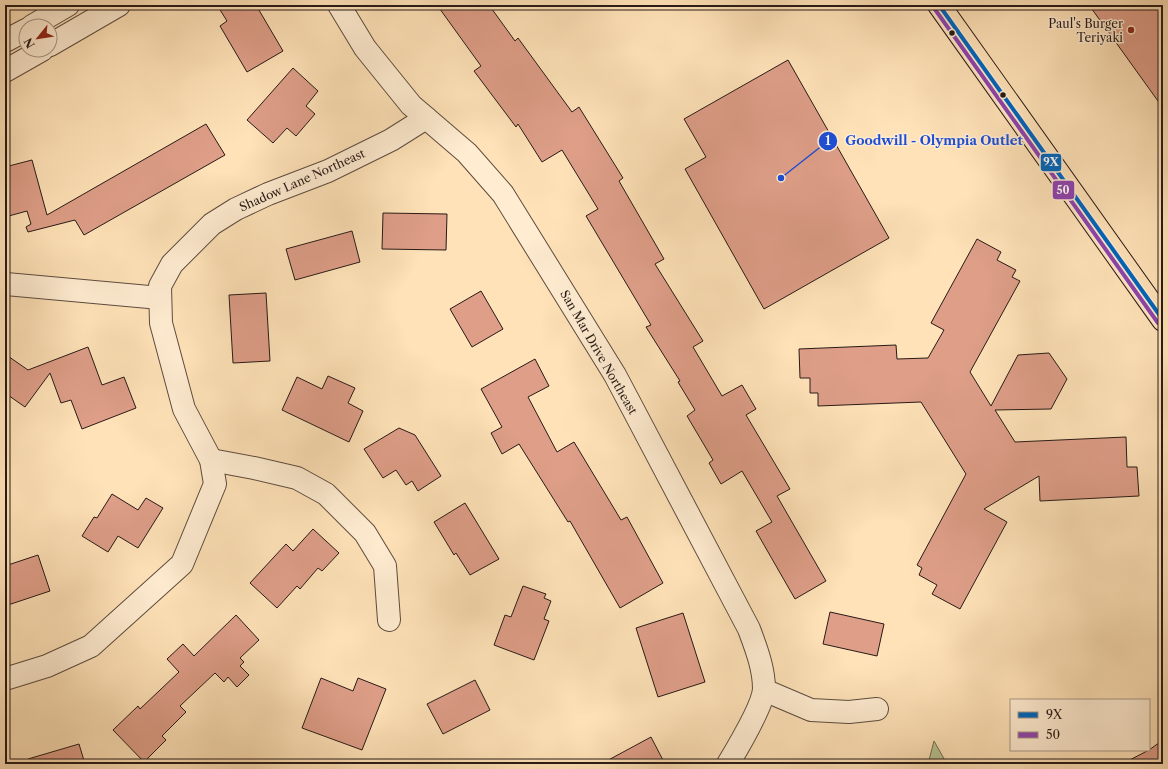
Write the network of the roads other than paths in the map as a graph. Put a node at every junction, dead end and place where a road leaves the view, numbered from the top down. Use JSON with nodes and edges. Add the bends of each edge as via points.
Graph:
{"nodes":[{"id":1,"x":68,"y":5,"type":"edge"},
{"id":2,"x":119,"y":5,"type":"edge"},
{"id":3,"x":339,"y":5,"type":"edge"},
{"id":4,"x":939,"y":5,"type":"edge"},
{"id":5,"x":46,"y":18,"type":"edge"},
{"id":6,"x":18,"y":34,"type":"edge"},
{"id":7,"x":58,"y":40,"type":"edge"},
{"id":8,"x":5,"y":41,"type":"edge"},
{"id":9,"x":28,"y":58,"type":"edge"},
{"id":10,"x":5,"y":71,"type":"edge"},
{"id":11,"x":426,"y":118,"type":"junction"},
{"id":12,"x":6,"y":284,"type":"edge"},
{"id":13,"x":160,"y":298,"type":"junction"},
{"id":14,"x":1163,"y":320,"type":"edge"},
{"id":15,"x":210,"y":460,"type":"junction"},
{"id":16,"x":389,"y":620,"type":"dead end"},
{"id":17,"x":5,"y":679,"type":"edge"},
{"id":18,"x":764,"y":690,"type":"junction"},
{"id":19,"x":877,"y":709,"type":"dead end"},
{"id":20,"x":728,"y":764,"type":"edge"}],
"edges":[{"from":1,"to":5,"type":"street"},
{"from":2,"to":7,"type":"street"},
{"from":3,"to":11,"type":"street","name":"San Mar Drive Northeast","via":[[364,48],[411,105]]},
{"from":4,"to":14,"type":"main road"},
{"from":6,"to":8,"type":"street"},
{"from":9,"to":10,"type":"street"},
{"from":11,"to":13,"type":"street","name":"Shadow Lane Northeast","via":[[391,140],[328,171],[236,209],[212,224],[172,264],[160,286]]},
{"from":11,"to":18,"type":"street","name":"San Mar Drive Northeast","via":[[467,153],[503,194],[615,375],[749,629],[760,657]]},
{"from":12,"to":13,"type":"street"},
{"from":13,"to":15,"type":"street","name":"Shadow Lane Northeast","via":[[161,323],[184,410]]},
{"from":15,"to":16,"type":"street","via":[[298,478],[326,494],[365,533],[385,566]]},
{"from":15,"to":17,"type":"street","name":"Shadow Lane Northeast","via":[[215,484],[182,564],[91,646],[47,666]]},
{"from":18,"to":19,"type":"street","via":[[811,710],[849,712]]},
{"from":18,"to":20,"type":"street","name":"San Mar Drive Northeast","via":[[759,705]]}]}
